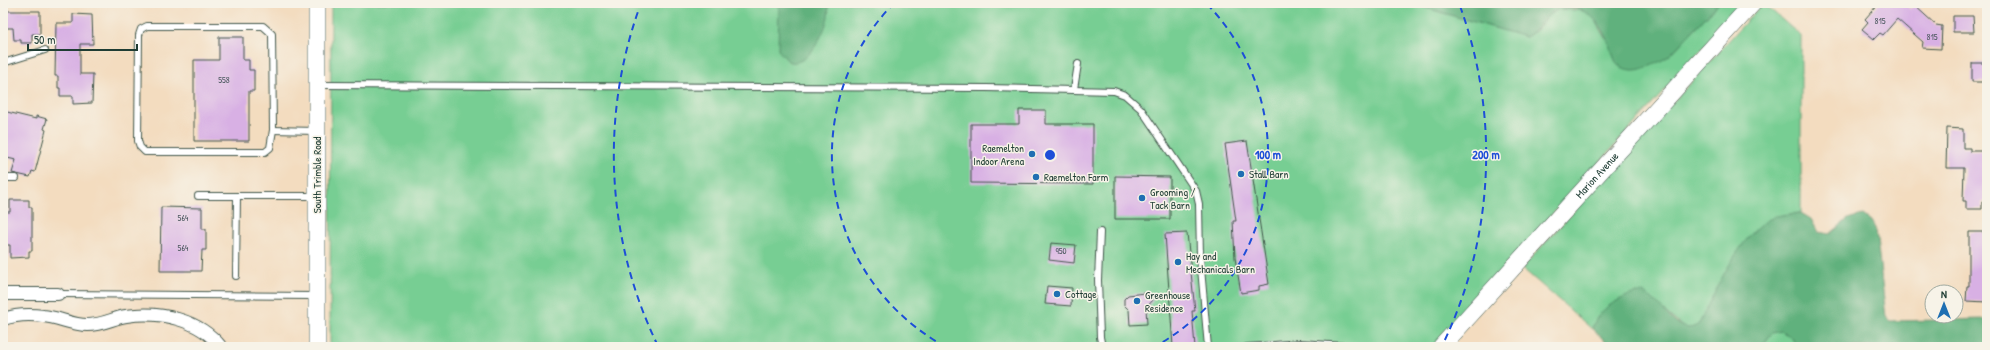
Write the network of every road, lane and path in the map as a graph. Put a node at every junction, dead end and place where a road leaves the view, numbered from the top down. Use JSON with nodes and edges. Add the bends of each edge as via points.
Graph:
{"nodes":[{"id":1,"x":317,"y":3,"type":"edge"},
{"id":2,"x":1752,"y":3,"type":"edge"},
{"id":3,"x":44,"y":50,"type":"dead end"},
{"id":4,"x":3,"y":63,"type":"edge"},
{"id":5,"x":1078,"y":64,"type":"dead end"},
{"id":6,"x":317,"y":85,"type":"junction"},
{"id":7,"x":1074,"y":90,"type":"junction"},
{"id":8,"x":272,"y":130,"type":"junction"},
{"id":9,"x":317,"y":131,"type":"junction"},
{"id":10,"x":3,"y":178,"type":"edge"},
{"id":11,"x":16,"y":178,"type":"dead end"},
{"id":12,"x":198,"y":196,"type":"dead end"},
{"id":13,"x":237,"y":196,"type":"junction"},
{"id":14,"x":317,"y":196,"type":"junction"},
{"id":15,"x":1100,"y":232,"type":"dead end"},
{"id":16,"x":236,"y":276,"type":"dead end"},
{"id":17,"x":3,"y":294,"type":"edge"},
{"id":18,"x":58,"y":294,"type":"joint"},
{"id":19,"x":317,"y":296,"type":"junction"},
{"id":20,"x":3,"y":319,"type":"edge"},
{"id":21,"x":221,"y":347,"type":"edge"},
{"id":22,"x":317,"y":347,"type":"edge"},
{"id":23,"x":1102,"y":347,"type":"edge"},
{"id":24,"x":1208,"y":347,"type":"edge"},
{"id":25,"x":1247,"y":347,"type":"edge"},
{"id":26,"x":1359,"y":347,"type":"edge"},
{"id":27,"x":1441,"y":347,"type":"edge"}],
"edges":[{"from":1,"to":6,"type":"street","name":"South Trimble Road"},
{"from":2,"to":27,"type":"street","name":"Marion Avenue"},
{"from":3,"to":4,"type":"lane"},
{"from":5,"to":7,"type":"lane"},
{"from":6,"to":7,"type":"lane"},
{"from":6,"to":9,"type":"street","name":"South Trimble Road"},
{"from":7,"to":24,"type":"lane","via":[[1114,91],[1126,95],[1134,102],[1196,191]]},
{"from":8,"to":8,"type":"lane","via":[[272,34],[268,29],[263,26],[147,26],[141,29],[138,141],[144,152],[265,152],[272,143]]},
{"from":8,"to":9,"type":"lane"},
{"from":9,"to":14,"type":"street","name":"South Trimble Road"},
{"from":10,"to":11,"type":"lane"},
{"from":12,"to":13,"type":"lane"},
{"from":13,"to":14,"type":"lane"},
{"from":13,"to":16,"type":"lane"},
{"from":14,"to":19,"type":"street","name":"South Trimble Road"},
{"from":15,"to":23,"type":"lane","via":[[1098,303]]},
{"from":17,"to":18,"type":"street"},
{"from":18,"to":19,"type":"lane"},
{"from":19,"to":22,"type":"street","name":"South Trimble Road"},
{"from":20,"to":21,"type":"street","via":[[27,315],[44,316],[72,324],[88,325],[109,322],[124,316],[165,317],[187,322],[199,328]]},
{"from":25,"to":26,"type":"lane","via":[[1300,343]]}]}
